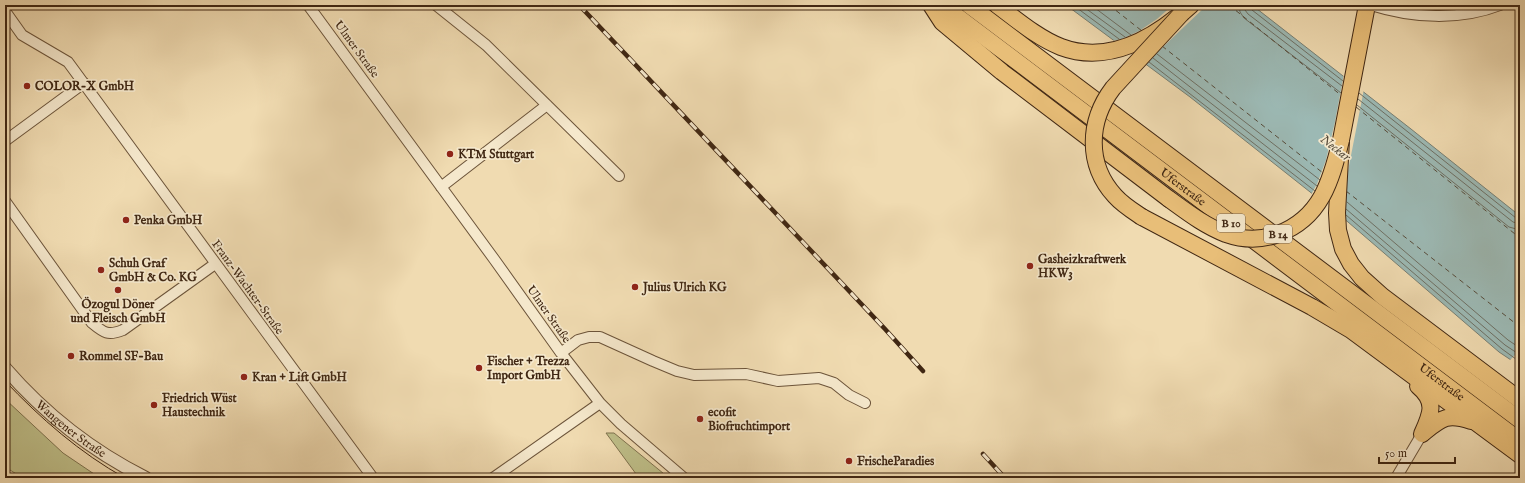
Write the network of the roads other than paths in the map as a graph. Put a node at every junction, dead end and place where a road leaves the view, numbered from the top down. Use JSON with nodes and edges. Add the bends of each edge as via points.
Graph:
{"nodes":[{"id":1,"x":308,"y":5,"type":"edge"},
{"id":2,"x":436,"y":5,"type":"edge"},
{"id":3,"x":931,"y":5,"type":"edge"},
{"id":4,"x":942,"y":5,"type":"edge"},
{"id":5,"x":968,"y":5,"type":"edge"},
{"id":6,"x":997,"y":5,"type":"edge"},
{"id":7,"x":1367,"y":5,"type":"edge"},
{"id":8,"x":1371,"y":5,"type":"edge"},
{"id":9,"x":1496,"y":6,"type":"edge"},
{"id":10,"x":1186,"y":9,"type":"edge"},
{"id":11,"x":5,"y":11,"type":"edge"},
{"id":12,"x":84,"y":83,"type":"junction"},
{"id":13,"x":547,"y":105,"type":"junction"},
{"id":14,"x":1342,"y":140,"type":"junction"},
{"id":15,"x":5,"y":141,"type":"edge"},
{"id":16,"x":619,"y":176,"type":"dead end"},
{"id":17,"x":441,"y":187,"type":"junction"},
{"id":18,"x":5,"y":201,"type":"edge"},
{"id":19,"x":215,"y":264,"type":"junction"},
{"id":20,"x":561,"y":353,"type":"junction"},
{"id":21,"x":1401,"y":366,"type":"junction"},
{"id":22,"x":5,"y":368,"type":"edge"},
{"id":23,"x":1520,"y":400,"type":"edge"},
{"id":24,"x":600,"y":403,"type":"junction"},
{"id":25,"x":865,"y":403,"type":"dead end"},
{"id":26,"x":1520,"y":420,"type":"edge"},
{"id":27,"x":1476,"y":422,"type":"junction"},
{"id":28,"x":1422,"y":434,"type":"junction"},
{"id":29,"x":1520,"y":441,"type":"edge"},
{"id":30,"x":1520,"y":455,"type":"edge"},
{"id":31,"x":146,"y":478,"type":"edge"},
{"id":32,"x":373,"y":478,"type":"edge"},
{"id":33,"x":493,"y":478,"type":"edge"},
{"id":34,"x":684,"y":478,"type":"edge"},
{"id":35,"x":1396,"y":478,"type":"edge"}],
"edges":[{"from":1,"to":17,"type":"street","name":"Ulmer Straße"},
{"from":2,"to":13,"type":"street","via":[[486,45]]},
{"from":3,"to":14,"type":"highway","number":"B 14","bridge":true,"via":[[942,22],[1002,72],[1195,218],[1211,228],[1236,237],[1255,239],[1272,236],[1289,230],[1311,213],[1332,175]]},
{"from":4,"to":29,"type":"highway","name":"Uferstraße","number":"B 10"},
{"from":5,"to":26,"type":"highway","name":"Uferstraße","number":"B 10"},
{"from":6,"to":10,"type":"highway","bridge":true,"via":[[1047,40],[1067,48],[1092,53],[1110,52],[1144,40]]},
{"from":7,"to":14,"type":"highway","number":"B 14"},
{"from":8,"to":9,"type":"street","via":[[1400,13],[1434,16],[1464,14]]},
{"from":10,"to":21,"type":"highway","bridge":true,"via":[[1113,88],[1098,113],[1093,136],[1094,154],[1104,180],[1119,200],[1142,217],[1312,306]]},
{"from":11,"to":12,"type":"street","name":"Franz-Wachter-Straße","via":[[22,35],[68,62]]},
{"from":12,"to":15,"type":"street"},
{"from":12,"to":19,"type":"street","name":"Franz-Wachter-Straße"},
{"from":13,"to":16,"type":"street"},
{"from":13,"to":17,"type":"street"},
{"from":14,"to":23,"type":"highway","number":"B 14","bridge":true,"via":[[1338,230],[1343,249],[1351,264],[1362,278],[1395,305]]},
{"from":17,"to":20,"type":"street","name":"Ulmer Straße"},
{"from":18,"to":19,"type":"street","via":[[92,323],[108,333],[114,334],[124,330]]},
{"from":19,"to":32,"type":"street","name":"Franz-Wachter-Straße"},
{"from":20,"to":24,"type":"street","name":"Ulmer Straße"},
{"from":20,"to":25,"type":"street","via":[[578,340],[600,337],[653,361],[694,375],[746,374],[778,381],[819,378],[834,383]]},
{"from":21,"to":27,"type":"highway"},
{"from":21,"to":28,"type":"highway","via":[[1429,398],[1429,417]]},
{"from":22,"to":31,"type":"street","name":"Wangener Straße","via":[[36,401],[85,442],[121,466]]},
{"from":24,"to":33,"type":"street"},
{"from":24,"to":34,"type":"street","name":"Ulmer Straße"},
{"from":27,"to":28,"type":"highway","via":[[1450,416]]},
{"from":27,"to":30,"type":"highway"},
{"from":28,"to":35,"type":"street"}]}
